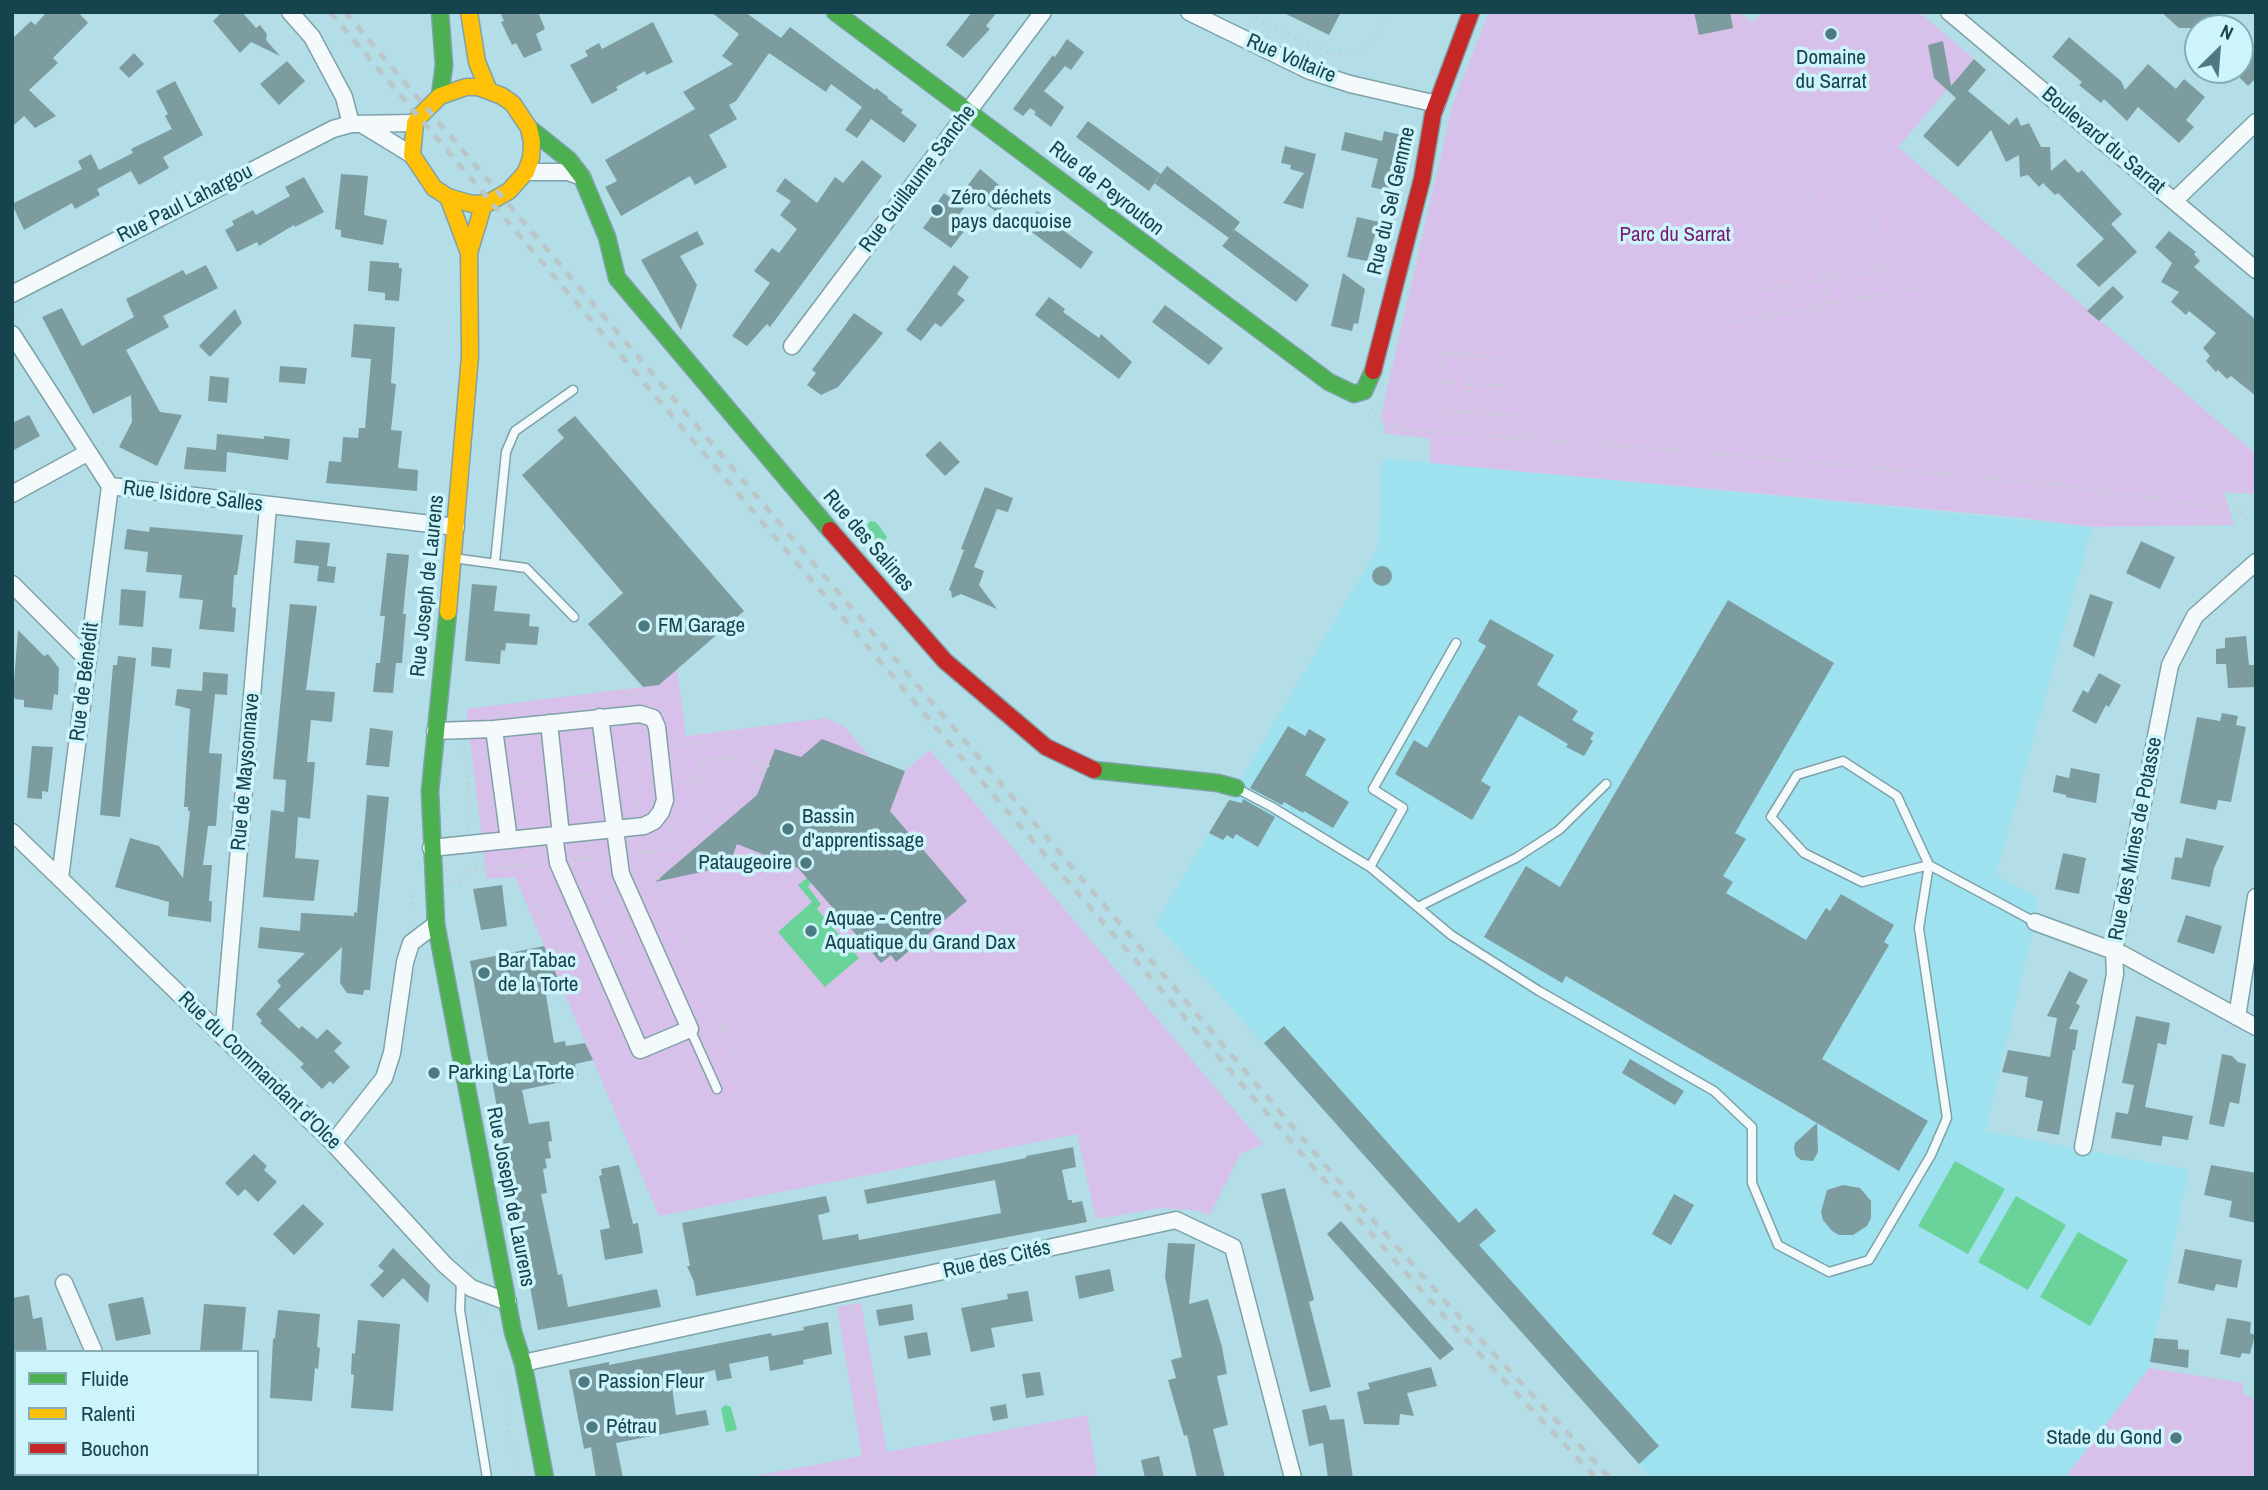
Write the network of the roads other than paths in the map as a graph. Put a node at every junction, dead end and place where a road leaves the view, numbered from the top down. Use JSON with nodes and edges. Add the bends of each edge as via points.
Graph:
{"nodes":[{"id":1,"x":290,"y":12,"type":"edge"},
{"id":2,"x":440,"y":12,"type":"edge"},
{"id":3,"x":469,"y":12,"type":"edge"},
{"id":4,"x":835,"y":12,"type":"edge"},
{"id":5,"x":1043,"y":12,"type":"edge"},
{"id":6,"x":1189,"y":12,"type":"edge"},
{"id":7,"x":1471,"y":12,"type":"edge"},
{"id":8,"x":1949,"y":12,"type":"edge"},
{"id":9,"x":489,"y":91,"type":"junction"},
{"id":10,"x":440,"y":96,"type":"junction"},
{"id":11,"x":1437,"y":104,"type":"junction"},
{"id":12,"x":970,"y":110,"type":"junction"},
{"id":13,"x":2256,"y":122,"type":"edge"},
{"id":14,"x":356,"y":123,"type":"junction"},
{"id":15,"x":415,"y":123,"type":"junction"},
{"id":16,"x":529,"y":128,"type":"junction"},
{"id":17,"x":412,"y":155,"type":"junction"},
{"id":18,"x":526,"y":172,"type":"junction"},
{"id":19,"x":582,"y":177,"type":"junction"},
{"id":20,"x":448,"y":197,"type":"junction"},
{"id":21,"x":2174,"y":201,"type":"junction"},
{"id":22,"x":484,"y":203,"type":"junction"},
{"id":23,"x":469,"y":253,"type":"junction"},
{"id":24,"x":2256,"y":270,"type":"edge"},
{"id":25,"x":12,"y":294,"type":"edge"},
{"id":26,"x":12,"y":334,"type":"edge"},
{"id":27,"x":792,"y":346,"type":"dead end"},
{"id":28,"x":573,"y":390,"type":"dead end"},
{"id":29,"x":1359,"y":393,"type":"joint"},
{"id":30,"x":87,"y":453,"type":"junction"},
{"id":31,"x":110,"y":486,"type":"junction"},
{"id":32,"x":12,"y":494,"type":"edge"},
{"id":33,"x":268,"y":507,"type":"junction"},
{"id":34,"x":456,"y":527,"type":"junction"},
{"id":35,"x":453,"y":558,"type":"junction"},
{"id":36,"x":495,"y":562,"type":"junction"},
{"id":37,"x":2256,"y":562,"type":"edge"},
{"id":38,"x":12,"y":584,"type":"edge"},
{"id":39,"x":574,"y":617,"type":"dead end"},
{"id":40,"x":1456,"y":643,"type":"dead end"},
{"id":41,"x":88,"y":660,"type":"junction"},
{"id":42,"x":600,"y":717,"type":"junction"},
{"id":43,"x":549,"y":723,"type":"junction"},
{"id":44,"x":494,"y":729,"type":"junction"},
{"id":45,"x":435,"y":731,"type":"junction"},
{"id":46,"x":1606,"y":784,"type":"dead end"},
{"id":47,"x":1236,"y":788,"type":"joint"},
{"id":48,"x":614,"y":829,"type":"junction"},
{"id":49,"x":12,"y":832,"type":"edge"},
{"id":50,"x":558,"y":835,"type":"junction"},
{"id":51,"x":509,"y":840,"type":"junction"},
{"id":52,"x":431,"y":848,"type":"junction"},
{"id":53,"x":1928,"y":865,"type":"junction"},
{"id":54,"x":1370,"y":867,"type":"junction"},
{"id":55,"x":60,"y":878,"type":"junction"},
{"id":56,"x":2256,"y":897,"type":"edge"},
{"id":57,"x":1418,"y":907,"type":"junction"},
{"id":58,"x":2035,"y":922,"type":"joint"},
{"id":59,"x":436,"y":923,"type":"junction"},
{"id":60,"x":2113,"y":951,"type":"junction"},
{"id":61,"x":2237,"y":1017,"type":"junction"},
{"id":62,"x":2256,"y":1027,"type":"edge"},
{"id":63,"x":690,"y":1029,"type":"junction"},
{"id":64,"x":223,"y":1037,"type":"junction"},
{"id":65,"x":717,"y":1089,"type":"dead end"},
{"id":66,"x":333,"y":1143,"type":"junction"},
{"id":67,"x":2083,"y":1147,"type":"dead end"},
{"id":68,"x":461,"y":1279,"type":"junction"},
{"id":69,"x":64,"y":1283,"type":"dead end"},
{"id":70,"x":508,"y":1302,"type":"junction"},
{"id":71,"x":93,"y":1350,"type":"edge"},
{"id":72,"x":523,"y":1363,"type":"junction"},
{"id":73,"x":487,"y":1478,"type":"edge"},
{"id":74,"x":545,"y":1478,"type":"edge"},
{"id":75,"x":1293,"y":1478,"type":"edge"}],
"edges":[{"from":1,"to":14,"type":"street","via":[[312,37]]},
{"from":2,"to":10,"type":"street","via":[[444,65]]},
{"from":3,"to":9,"type":"street","via":[[477,62]]},
{"from":4,"to":12,"type":"street","name":"Rue de Peyrouton"},
{"from":5,"to":12,"type":"street","name":"Rue Guillaume Sanche"},
{"from":6,"to":11,"type":"street","name":"Rue Voltaire","via":[[1310,71]]},
{"from":7,"to":11,"type":"street","name":"Rue du Sel Gemme"},
{"from":8,"to":21,"type":"street","name":"Boulevard du Sarrat"},
{"from":9,"to":10,"type":"street","via":[[466,87]]},
{"from":9,"to":16,"type":"street","via":[[513,104]]},
{"from":10,"to":15,"type":"street"},
{"from":11,"to":29,"type":"street","name":"Rue du Sel Gemme","via":[[1372,376]]},
{"from":12,"to":27,"type":"street","name":"Rue Guillaume Sanche"},
{"from":12,"to":29,"type":"street","name":"Rue de Peyrouton","via":[[1329,382]]},
{"from":13,"to":21,"type":"street"},
{"from":14,"to":15,"type":"street","name":"Rue Paul Lahargou"},
{"from":14,"to":17,"type":"street"},
{"from":14,"to":25,"type":"street","name":"Rue Paul Lahargou","via":[[314,138]]},
{"from":15,"to":17,"type":"street"},
{"from":16,"to":18,"type":"street","via":[[531,158]]},
{"from":16,"to":19,"type":"street","name":"Rue des Salines","via":[[569,160]]},
{"from":17,"to":20,"type":"street","via":[[434,188]]},
{"from":18,"to":19,"type":"street","via":[[568,172]]},
{"from":18,"to":22,"type":"street","via":[[509,191]]},
{"from":19,"to":47,"type":"street","name":"Rue des Salines","via":[[607,236],[617,278],[945,661],[1046,747],[1096,771]]},
{"from":20,"to":22,"type":"street"},
{"from":20,"to":23,"type":"street","name":"Rue Joseph de Laurens"},
{"from":21,"to":24,"type":"street","name":"Boulevard du Sarrat"},
{"from":22,"to":23,"type":"street","name":"Rue Joseph de Laurens"},
{"from":23,"to":34,"type":"street","name":"Rue Joseph de Laurens","via":[[470,356]]},
{"from":26,"to":30,"type":"street","name":"Rue Isidore Salles"},
{"from":28,"to":36,"type":"lane","via":[[515,430],[506,452]]},
{"from":30,"to":31,"type":"street","name":"Rue Isidore Salles"},
{"from":30,"to":32,"type":"street"},
{"from":31,"to":33,"type":"street","name":"Rue Isidore Salles"},
{"from":31,"to":41,"type":"street","name":"Rue de Bénédit"},
{"from":33,"to":34,"type":"street","name":"Rue Isidore Salles"},
{"from":33,"to":64,"type":"street","name":"Rue de Maysonnave"},
{"from":34,"to":35,"type":"street","name":"Rue Joseph de Laurens"},
{"from":35,"to":36,"type":"lane"},
{"from":35,"to":45,"type":"street","name":"Rue Joseph de Laurens"},
{"from":36,"to":39,"type":"lane","via":[[526,568]]},
{"from":37,"to":60,"type":"street","name":"Rue des Mines de Potasse","via":[[2195,616],[2170,665]]},
{"from":38,"to":41,"type":"street"},
{"from":40,"to":54,"type":"lane","via":[[1373,789],[1404,808]]},
{"from":41,"to":55,"type":"street","name":"Rue de Bénédit"},
{"from":42,"to":43,"type":"street"},
{"from":42,"to":48,"type":"street"},
{"from":42,"to":48,"type":"street","via":[[640,714],[653,718],[657,726],[665,800],[661,812],[654,821]]},
{"from":43,"to":44,"type":"street"},
{"from":43,"to":50,"type":"street"},
{"from":44,"to":45,"type":"street"},
{"from":44,"to":51,"type":"street"},
{"from":45,"to":52,"type":"street","name":"Rue Joseph de Laurens"},
{"from":46,"to":57,"type":"lane","via":[[1559,830],[1516,858]]},
{"from":47,"to":54,"type":"lane"},
{"from":48,"to":50,"type":"street"},
{"from":48,"to":63,"type":"street","via":[[621,873]]},
{"from":49,"to":55,"type":"street","name":"Rue du Commandant d'Olce"},
{"from":50,"to":51,"type":"street"},
{"from":50,"to":63,"type":"street","via":[[558,863],[640,1050]]},
{"from":51,"to":52,"type":"street"},
{"from":52,"to":59,"type":"street","name":"Rue Joseph de Laurens"},
{"from":53,"to":53,"type":"lane","via":[[1862,882],[1804,853],[1771,817],[1797,775],[1843,761],[1896,796]]},
{"from":53,"to":57,"type":"lane","via":[[1919,928],[1947,1118],[1931,1155],[1870,1260],[1829,1272],[1778,1245],[1752,1183],[1752,1127],[1714,1091],[1539,991],[1451,935]]},
{"from":53,"to":58,"type":"lane"},
{"from":54,"to":57,"type":"lane"},
{"from":55,"to":64,"type":"street","name":"Rue du Commandant d'Olce"},
{"from":56,"to":61,"type":"street"},
{"from":58,"to":60,"type":"street"},
{"from":59,"to":66,"type":"street","via":[[411,943],[384,1078]]},
{"from":59,"to":70,"type":"street","name":"Rue Joseph de Laurens"},
{"from":60,"to":61,"type":"street"},
{"from":60,"to":67,"type":"street","name":"Rue des Mines de Potasse","via":[[2115,974]]},
{"from":61,"to":62,"type":"street"},
{"from":63,"to":65,"type":"lane"},
{"from":64,"to":66,"type":"street","name":"Rue du Commandant d'Olce"},
{"from":66,"to":68,"type":"street","name":"Rue du Commandant d'Olce"},
{"from":68,"to":70,"type":"street","name":"Rue du Commandant d'Olce","via":[[471,1288]]},
{"from":68,"to":73,"type":"lane","via":[[460,1310]]},
{"from":69,"to":71,"type":"street"},
{"from":70,"to":72,"type":"street","name":"Rue Joseph de Laurens"},
{"from":72,"to":74,"type":"street","name":"Rue Joseph de Laurens"},
{"from":72,"to":75,"type":"street","name":"Rue des Cités","via":[[1176,1220],[1233,1247]]}]}
